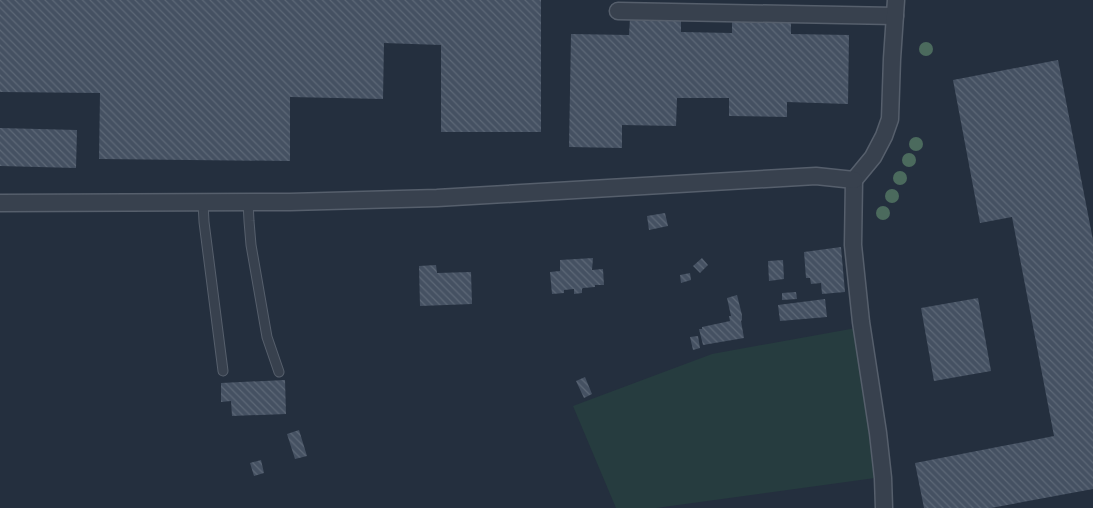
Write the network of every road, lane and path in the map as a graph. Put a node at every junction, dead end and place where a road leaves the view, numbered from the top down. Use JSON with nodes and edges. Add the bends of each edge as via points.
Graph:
{"nodes":[{"id":1,"x":895,"y":8,"type":"edge"},
{"id":2,"x":618,"y":11,"type":"dead end"},
{"id":3,"x":854,"y":180,"type":"junction"},
{"id":4,"x":203,"y":202,"type":"junction"},
{"id":5,"x":248,"y":202,"type":"junction"},
{"id":6,"x":0,"y":203,"type":"edge"},
{"id":7,"x":223,"y":371,"type":"dead end"},
{"id":8,"x":279,"y":372,"type":"dead end"},
{"id":9,"x":884,"y":508,"type":"edge"}],
"edges":[{"from":1,"to":2,"type":"street"},
{"from":1,"to":3,"type":"street","via":[[890,119],[873,157]]},
{"from":3,"to":5,"type":"street","via":[[816,176],[437,198]]},
{"from":3,"to":9,"type":"street","via":[[852,245],[878,433]]},
{"from":4,"to":5,"type":"street"},
{"from":4,"to":6,"type":"street"},
{"from":4,"to":7,"type":"lane"},
{"from":5,"to":8,"type":"lane","via":[[251,245],[268,337]]}]}
